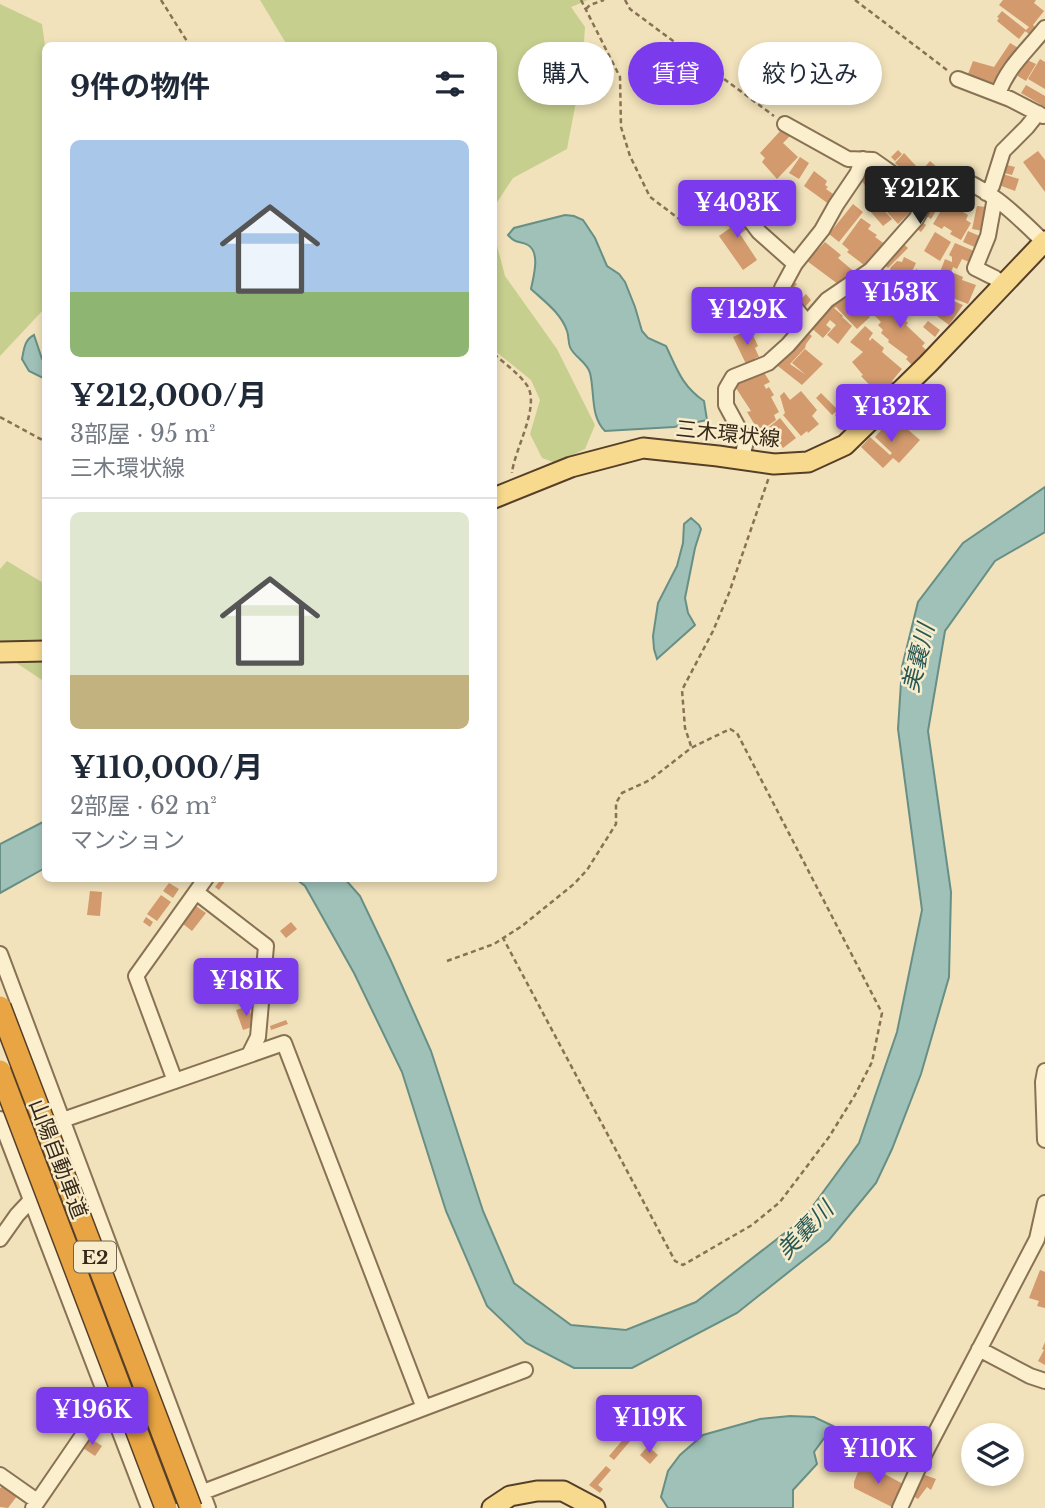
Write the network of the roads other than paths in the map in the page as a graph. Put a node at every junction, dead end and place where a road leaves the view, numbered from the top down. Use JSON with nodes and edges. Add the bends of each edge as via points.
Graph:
{"nodes":[{"id":1,"x":1045,"y":28,"type":"edge"},
{"id":2,"x":958,"y":79,"type":"road end"},
{"id":3,"x":998,"y":94,"type":"junction"},
{"id":4,"x":1041,"y":115,"type":"edge"},
{"id":5,"x":785,"y":124,"type":"road end"},
{"id":6,"x":863,"y":159,"type":"junction"},
{"id":7,"x":991,"y":196,"type":"junction"},
{"id":8,"x":734,"y":199,"type":"road end"},
{"id":9,"x":925,"y":202,"type":"junction"},
{"id":10,"x":1045,"y":242,"type":"edge"},
{"id":11,"x":795,"y":264,"type":"junction"},
{"id":12,"x":1004,"y":285,"type":"junction"},
{"id":13,"x":807,"y":322,"type":"junction"},
{"id":14,"x":741,"y":460,"type":"junction"},
{"id":15,"x":497,"y":497,"type":"edge"},
{"id":16,"x":42,"y":651,"type":"edge"},
{"id":17,"x":0,"y":652,"type":"edge"},
{"id":18,"x":203,"y":882,"type":"edge"},
{"id":19,"x":196,"y":892,"type":"junction"},
{"id":20,"x":0,"y":954,"type":"edge"},
{"id":21,"x":0,"y":1007,"type":"edge"},
{"id":22,"x":249,"y":1055,"type":"junction"},
{"id":23,"x":0,"y":1071,"type":"edge"},
{"id":24,"x":1045,"y":1071,"type":"edge"},
{"id":25,"x":175,"y":1081,"type":"junction"},
{"id":26,"x":0,"y":1119,"type":"edge"},
{"id":27,"x":61,"y":1121,"type":"junction"},
{"id":28,"x":8,"y":1139,"type":"junction"},
{"id":29,"x":1045,"y":1140,"type":"edge"},
{"id":30,"x":32,"y":1199,"type":"junction"},
{"id":31,"x":1045,"y":1203,"type":"edge"},
{"id":32,"x":0,"y":1239,"type":"edge"},
{"id":33,"x":979,"y":1349,"type":"junction"},
{"id":34,"x":525,"y":1370,"type":"dead end"},
{"id":35,"x":1045,"y":1381,"type":"edge"},
{"id":36,"x":110,"y":1407,"type":"junction"},
{"id":37,"x":424,"y":1408,"type":"junction"},
{"id":38,"x":0,"y":1475,"type":"edge"},
{"id":39,"x":196,"y":1500,"type":"edge"},
{"id":40,"x":35,"y":1505,"type":"edge"},
{"id":41,"x":149,"y":1508,"type":"edge"},
{"id":42,"x":164,"y":1508,"type":"edge"},
{"id":43,"x":208,"y":1508,"type":"edge"},
{"id":44,"x":492,"y":1508,"type":"edge"},
{"id":45,"x":595,"y":1508,"type":"edge"},
{"id":46,"x":900,"y":1508,"type":"edge"}],
"edges":[{"from":1,"to":3,"type":"street","via":[[1003,79]]},
{"from":2,"to":3,"type":"street"},
{"from":3,"to":4,"type":"street"},
{"from":4,"to":7,"type":"street","via":[[1003,151]]},
{"from":5,"to":6,"type":"street","via":[[848,159]]},
{"from":6,"to":9,"type":"street","via":[[873,160]]},
{"from":6,"to":11,"type":"street","via":[[822,230]]},
{"from":7,"to":9,"type":"street","via":[[968,180],[949,175]]},
{"from":7,"to":10,"type":"street"},
{"from":7,"to":12,"type":"street","via":[[994,203],[988,236],[975,268]]},
{"from":8,"to":11,"type":"street","via":[[759,232]]},
{"from":9,"to":13,"type":"street","via":[[916,219],[871,270],[827,300]]},
{"from":10,"to":12,"type":"main road","name":"三木環状線"},
{"from":11,"to":13,"type":"street","via":[[782,288]]},
{"from":12,"to":14,"type":"main road","name":"三木環状線","via":[[845,445],[808,462]]},
{"from":13,"to":14,"type":"street","via":[[768,363],[733,377],[726,389],[726,405],[746,442]]},
{"from":14,"to":15,"type":"main road","name":"三木環状線","via":[[643,448],[571,467]]},
{"from":16,"to":17,"type":"main road"},
{"from":18,"to":19,"type":"street"},
{"from":19,"to":22,"type":"street","via":[[266,947],[258,1037]]},
{"from":19,"to":25,"type":"street","via":[[136,975]]},
{"from":20,"to":27,"type":"street"},
{"from":21,"to":39,"type":"highway","name":"山陽自動車道","number":"E2","bridge":true},
{"from":22,"to":25,"type":"street"},
{"from":22,"to":37,"type":"street","via":[[284,1043]]},
{"from":23,"to":42,"type":"highway","name":"山陽自動車道","number":"E2","bridge":true},
{"from":24,"to":29,"type":"street"},
{"from":25,"to":27,"type":"street"},
{"from":26,"to":28,"type":"street"},
{"from":27,"to":28,"type":"street"},
{"from":27,"to":39,"type":"street"},
{"from":28,"to":30,"type":"street"},
{"from":30,"to":32,"type":"street"},
{"from":30,"to":36,"type":"street"},
{"from":31,"to":33,"type":"street","via":[[1037,1238]]},
{"from":33,"to":35,"type":"street"},
{"from":33,"to":46,"type":"street"},
{"from":34,"to":37,"type":"street"},
{"from":36,"to":40,"type":"street","via":[[96,1416]]},
{"from":36,"to":41,"type":"street"},
{"from":37,"to":39,"type":"street"},
{"from":38,"to":40,"type":"street"},
{"from":39,"to":42,"type":"street"},
{"from":39,"to":43,"type":"street"},
{"from":44,"to":45,"type":"main road","via":[[510,1496],[537,1491],[562,1491]]}]}
